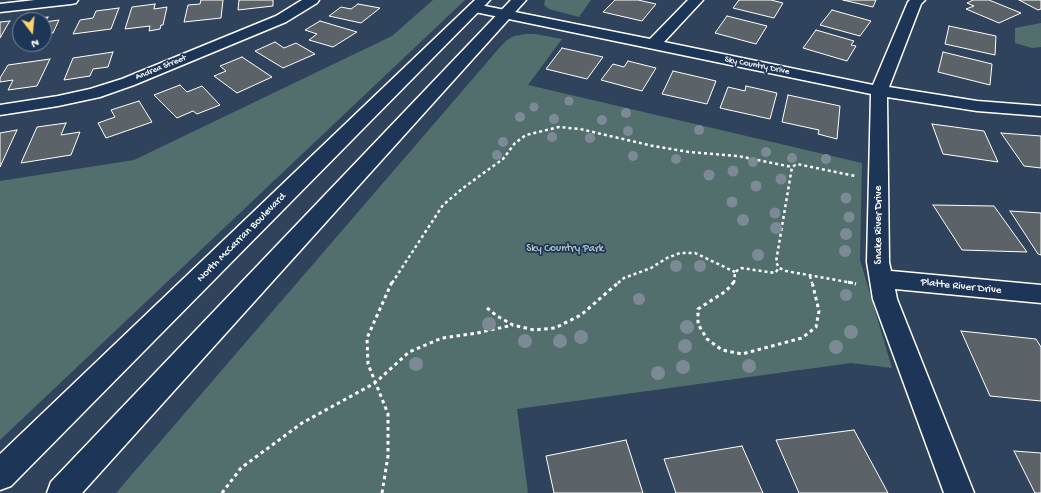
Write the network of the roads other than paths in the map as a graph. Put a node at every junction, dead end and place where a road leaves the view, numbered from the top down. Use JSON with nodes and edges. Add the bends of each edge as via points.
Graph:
{"nodes":[{"id":1,"x":72,"y":0,"type":"edge"},
{"id":2,"x":312,"y":0,"type":"edge"},
{"id":3,"x":519,"y":0,"type":"edge"},
{"id":4,"x":696,"y":0,"type":"edge"},
{"id":5,"x":918,"y":0,"type":"edge"},
{"id":6,"x":479,"y":4,"type":"edge"},
{"id":7,"x":0,"y":8,"type":"edge"},
{"id":8,"x":505,"y":15,"type":"junction"},
{"id":9,"x":653,"y":45,"type":"junction"},
{"id":10,"x":879,"y":91,"type":"junction"},
{"id":11,"x":0,"y":110,"type":"edge"},
{"id":12,"x":1041,"y":110,"type":"edge"},
{"id":13,"x":869,"y":282,"type":"junction"},
{"id":14,"x":1041,"y":294,"type":"edge"},
{"id":15,"x":0,"y":476,"type":"edge"},
{"id":16,"x":62,"y":493,"type":"edge"},
{"id":17,"x":959,"y":493,"type":"edge"}],
"edges":[{"from":1,"to":7,"type":"street"},
{"from":2,"to":11,"type":"street","name":"Andrea Street","via":[[281,19],[128,82],[58,101]]},
{"from":3,"to":8,"type":"street"},
{"from":4,"to":9,"type":"street"},
{"from":5,"to":10,"type":"street","name":"Snake River Drive"},
{"from":6,"to":8,"type":"street","name":"Sky Country Drive"},
{"from":6,"to":15,"type":"street","name":"North McCarran Boulevard"},
{"from":8,"to":9,"type":"street","name":"Sky Country Drive"},
{"from":8,"to":16,"type":"street"},
{"from":9,"to":10,"type":"street","name":"Sky Country Drive"},
{"from":10,"to":12,"type":"street","name":"Sky Country Drive","via":[[977,106]]},
{"from":10,"to":13,"type":"street","name":"Snake River Drive","via":[[878,262]]},
{"from":13,"to":14,"type":"street","name":"Platte River Drive"},
{"from":13,"to":17,"type":"street","name":"Snake River Drive","via":[[885,299]]}]}
